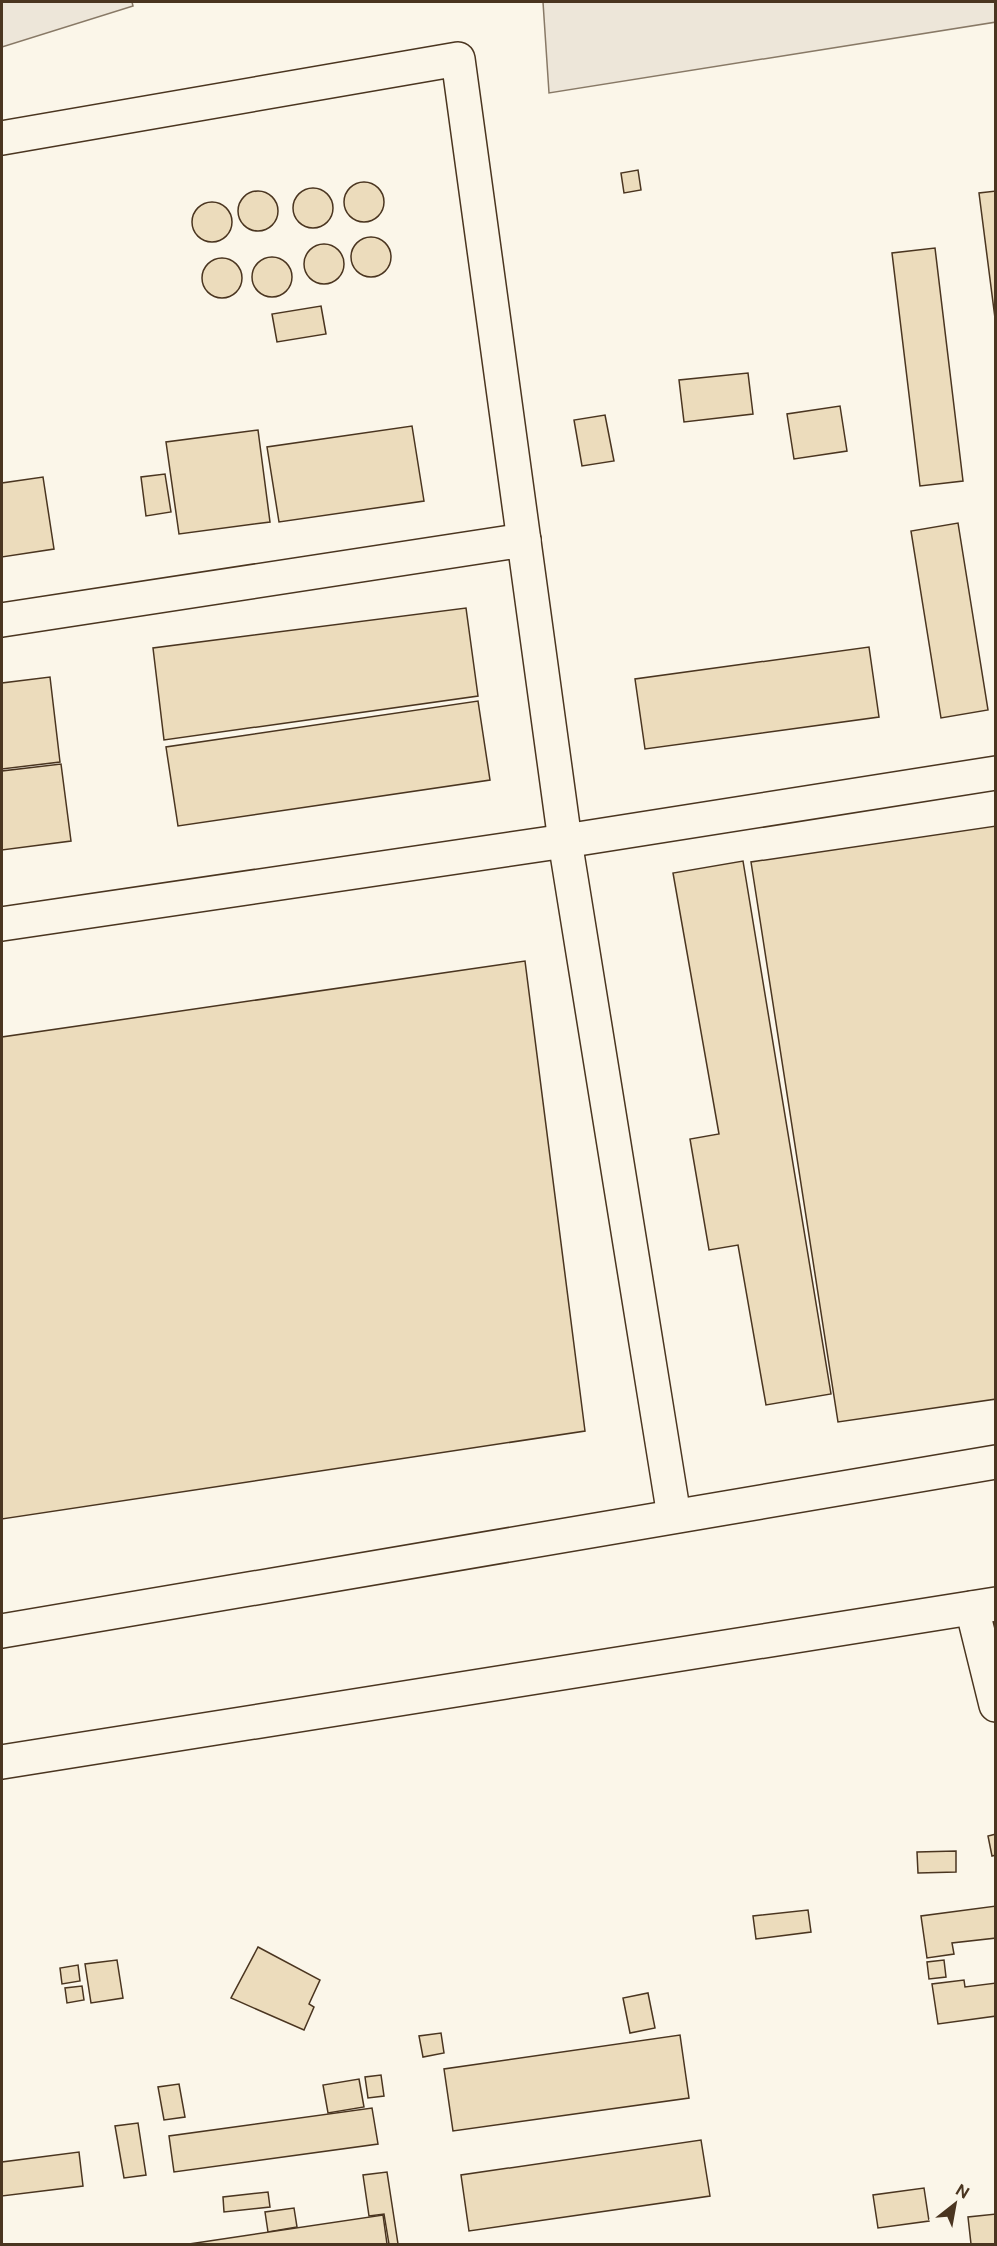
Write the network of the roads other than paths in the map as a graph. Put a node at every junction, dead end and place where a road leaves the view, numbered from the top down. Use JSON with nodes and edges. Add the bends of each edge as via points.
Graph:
{"nodes":[{"id":1,"x":2,"y":138,"type":"edge"},
{"id":2,"x":524,"y":540,"type":"junction"},
{"id":3,"x":2,"y":620,"type":"edge"},
{"id":4,"x":996,"y":773,"type":"edge"},
{"id":5,"x":565,"y":841,"type":"junction"},
{"id":6,"x":2,"y":924,"type":"edge"},
{"id":7,"x":996,"y":1462,"type":"edge"},
{"id":8,"x":674,"y":1516,"type":"junction"},
{"id":9,"x":984,"y":1606,"type":"edge"},
{"id":10,"x":2,"y":1631,"type":"edge"},
{"id":11,"x":996,"y":1705,"type":"edge"},
{"id":12,"x":2,"y":1762,"type":"edge"}],
"edges":[{"from":1,"to":2,"type":"main road","via":[[458,59]]},
{"from":2,"to":3,"type":"main road"},
{"from":2,"to":5,"type":"main road"},
{"from":4,"to":5,"type":"main road"},
{"from":5,"to":6,"type":"main road"},
{"from":5,"to":8,"type":"main road"},
{"from":7,"to":8,"type":"main road"},
{"from":8,"to":10,"type":"main road"},
{"from":9,"to":11,"type":"main road"},
{"from":9,"to":12,"type":"main road"}]}
